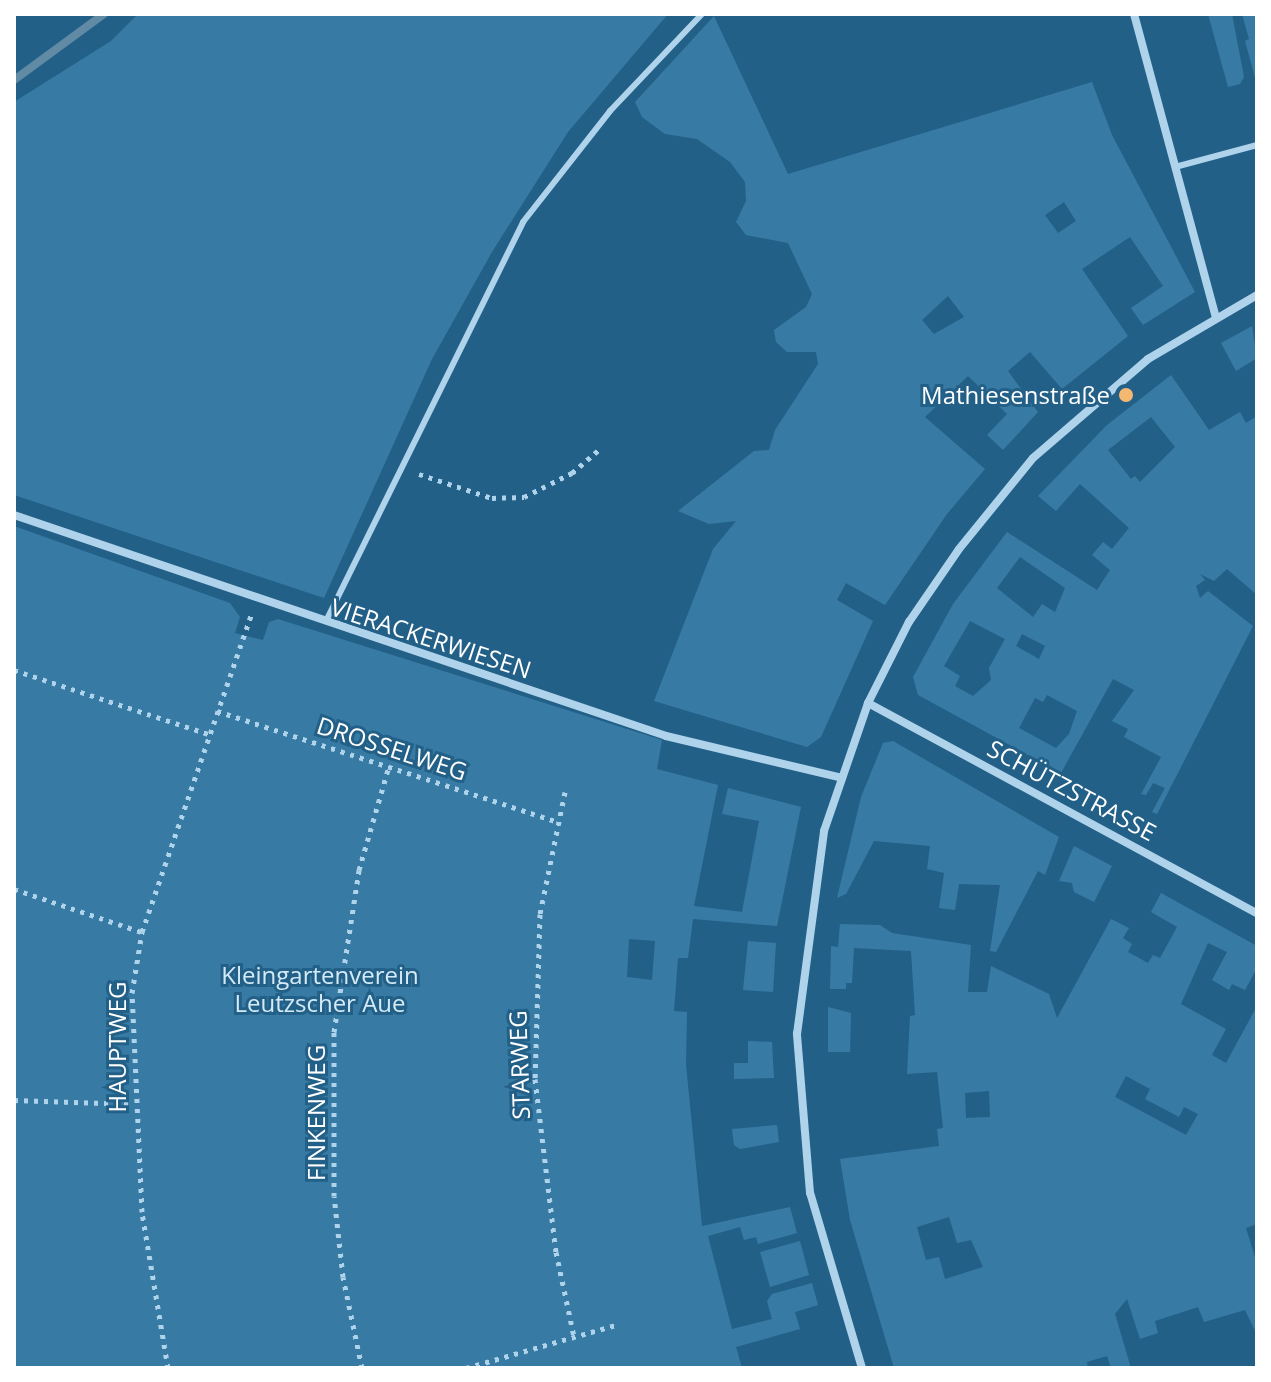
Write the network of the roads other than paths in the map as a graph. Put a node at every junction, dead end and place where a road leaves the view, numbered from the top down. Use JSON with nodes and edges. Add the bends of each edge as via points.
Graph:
{"nodes":[{"id":1,"x":702,"y":14,"type":"edge"},
{"id":2,"x":1134,"y":14,"type":"edge"},
{"id":3,"x":1257,"y":145,"type":"edge"},
{"id":4,"x":1175,"y":167,"type":"junction"},
{"id":5,"x":1257,"y":295,"type":"edge"},
{"id":6,"x":1215,"y":315,"type":"junction"},
{"id":7,"x":14,"y":515,"type":"edge"},
{"id":8,"x":325,"y":624,"type":"junction"},
{"id":9,"x":868,"y":703,"type":"junction"},
{"id":10,"x":842,"y":778,"type":"junction"},
{"id":11,"x":1257,"y":913,"type":"edge"},
{"id":12,"x":862,"y":1368,"type":"edge"}],
"edges":[{"from":1,"to":8,"type":"lane","via":[[610,111],[523,222]]},
{"from":2,"to":4,"type":"street"},
{"from":3,"to":4,"type":"lane"},
{"from":4,"to":6,"type":"street"},
{"from":5,"to":6,"type":"street"},
{"from":6,"to":9,"type":"street","via":[[1104,393],[1033,458],[967,538],[918,609]]},
{"from":7,"to":8,"type":"street","name":"VIERACKERWIESEN"},
{"from":8,"to":10,"type":"street","name":"VIERACKERWIESEN","via":[[666,736]]},
{"from":9,"to":10,"type":"street"},
{"from":9,"to":11,"type":"street","name":"SCHÜTZSTRASSE"},
{"from":10,"to":12,"type":"street","via":[[812,890],[797,1034],[810,1193]]}]}
